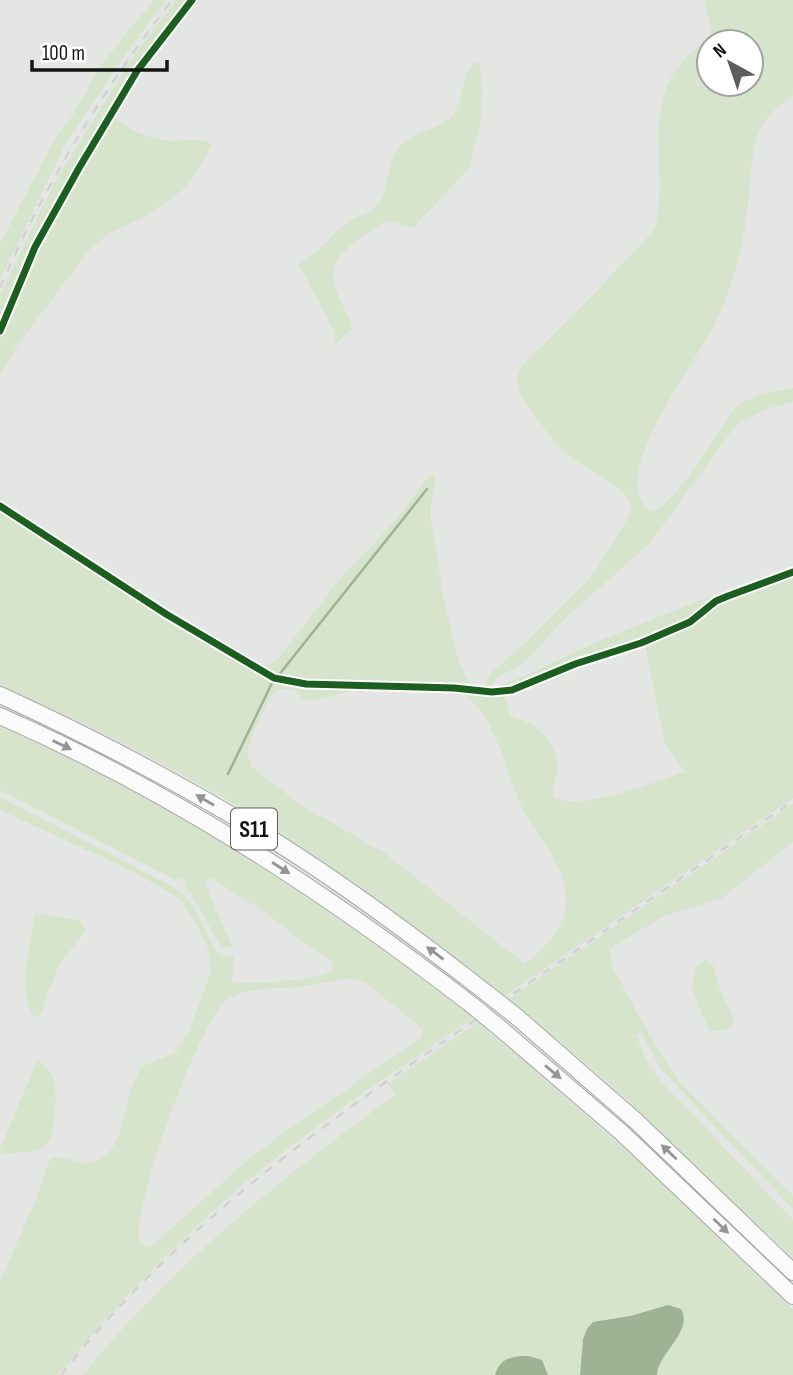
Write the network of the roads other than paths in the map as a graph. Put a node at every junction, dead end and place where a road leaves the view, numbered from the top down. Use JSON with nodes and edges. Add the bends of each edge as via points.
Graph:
{"nodes":[{"id":1,"x":192,"y":0,"type":"edge"},
{"id":2,"x":0,"y":331,"type":"edge"},
{"id":3,"x":0,"y":506,"type":"edge"},
{"id":4,"x":793,"y":572,"type":"edge"},
{"id":5,"x":0,"y":695,"type":"edge"},
{"id":6,"x":0,"y":716,"type":"edge"},
{"id":7,"x":793,"y":1272,"type":"edge"},
{"id":8,"x":793,"y":1296,"type":"edge"}],
"edges":[{"from":1,"to":2,"type":"street","via":[[130,82],[79,168],[35,247]]},
{"from":3,"to":4,"type":"street","via":[[274,678],[306,684],[512,690],[641,643],[690,622],[728,596]]},
{"from":7,"to":5,"type":"highway","number":"S11","one_way":true,"bridge":true,"via":[[636,1121],[517,1017],[352,892],[158,773]]},
{"from":6,"to":8,"type":"highway","number":"S11","one_way":true,"bridge":true,"via":[[126,777],[236,839],[372,929],[473,1006],[632,1142]]}]}
